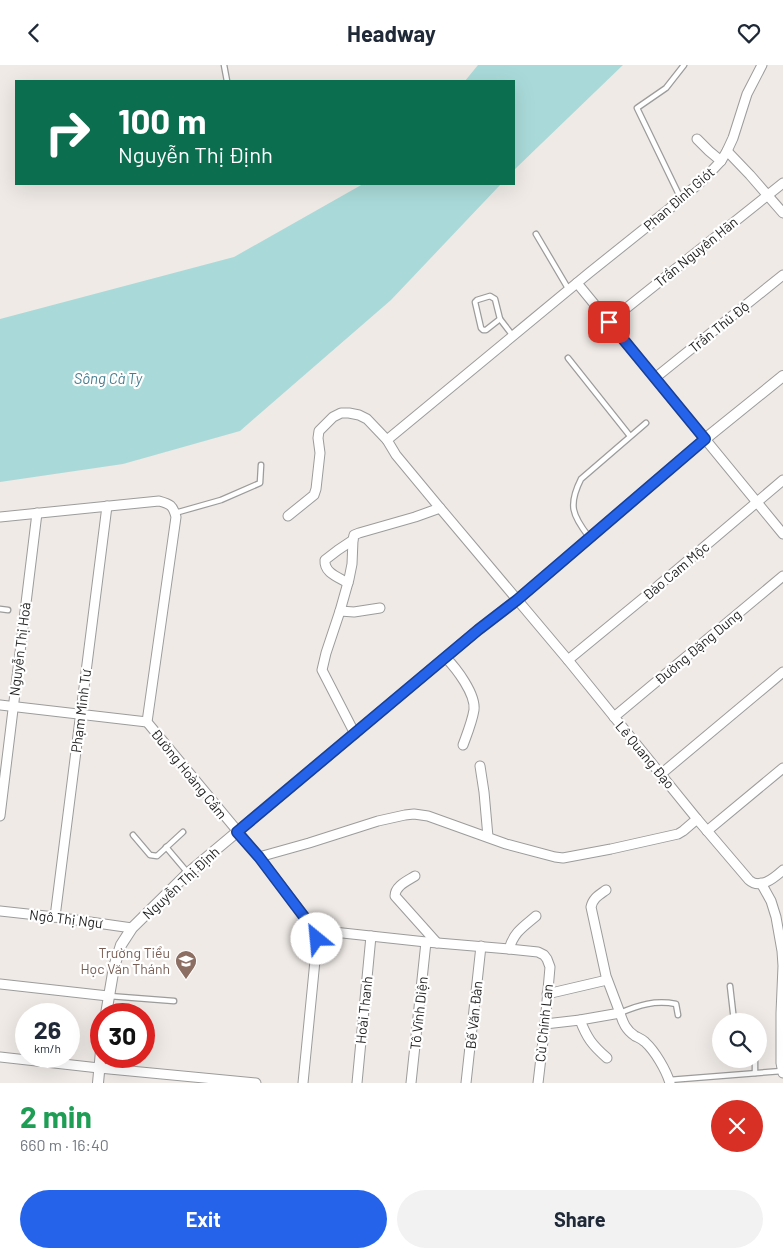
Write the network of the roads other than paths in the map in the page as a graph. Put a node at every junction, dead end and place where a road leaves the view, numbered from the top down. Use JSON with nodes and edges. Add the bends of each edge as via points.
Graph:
{"nodes":[{"id":1,"x":224,"y":65,"type":"edge"},
{"id":2,"x":684,"y":65,"type":"edge"},
{"id":3,"x":762,"y":65,"type":"edge"},
{"id":4,"x":227,"y":80,"type":"edge"},
{"id":5,"x":697,"y":139,"type":"dead end"},
{"id":6,"x":727,"y":151,"type":"junction"},
{"id":7,"x":721,"y":161,"type":"junction"},
{"id":8,"x":783,"y":182,"type":"edge"},
{"id":9,"x":767,"y":195,"type":"junction"},
{"id":10,"x":681,"y":199,"type":"junction"},
{"id":11,"x":783,"y":213,"type":"edge"},
{"id":12,"x":536,"y":234,"type":"dead end"},
{"id":13,"x":783,"y":275,"type":"edge"},
{"id":14,"x":577,"y":283,"type":"junction"},
{"id":15,"x":569,"y":290,"type":"junction"},
{"id":16,"x":500,"y":319,"type":"junction"},
{"id":17,"x":609,"y":322,"type":"junction"},
{"id":18,"x":513,"y":336,"type":"junction"},
{"id":19,"x":568,"y":358,"type":"dead end"},
{"id":20,"x":783,"y":376,"type":"edge"},
{"id":21,"x":655,"y":378,"type":"junction"},
{"id":22,"x":646,"y":423,"type":"dead end"},
{"id":23,"x":630,"y":436,"type":"junction"},
{"id":24,"x":705,"y":439,"type":"junction"},
{"id":25,"x":387,"y":440,"type":"junction"},
{"id":26,"x":261,"y":465,"type":"dead end"},
{"id":27,"x":783,"y":480,"type":"edge"},
{"id":28,"x":757,"y":502,"type":"junction"},
{"id":29,"x":106,"y":506,"type":"junction"},
{"id":30,"x":440,"y":508,"type":"junction"},
{"id":31,"x":37,"y":513,"type":"junction"},
{"id":32,"x":175,"y":513,"type":"junction"},
{"id":33,"x":288,"y":515,"type":"dead end"},
{"id":34,"x":0,"y":517,"type":"edge"},
{"id":35,"x":783,"y":534,"type":"edge"},
{"id":36,"x":590,"y":538,"type":"junction"},
{"id":37,"x":353,"y":540,"type":"junction"},
{"id":38,"x":783,"y":576,"type":"edge"},
{"id":39,"x":348,"y":583,"type":"junction"},
{"id":40,"x":517,"y":600,"type":"junction"},
{"id":41,"x":380,"y":608,"type":"dead end"},
{"id":42,"x":0,"y":609,"type":"edge"},
{"id":43,"x":8,"y":610,"type":"dead end"},
{"id":44,"x":340,"y":611,"type":"junction"},
{"id":45,"x":446,"y":658,"type":"junction"},
{"id":46,"x":568,"y":660,"type":"junction"},
{"id":47,"x":783,"y":673,"type":"edge"},
{"id":48,"x":0,"y":705,"type":"edge"},
{"id":49,"x":13,"y":707,"type":"junction"},
{"id":50,"x":81,"y":715,"type":"junction"},
{"id":51,"x":614,"y":717,"type":"junction"},
{"id":52,"x":147,"y":722,"type":"junction"},
{"id":53,"x":355,"y":734,"type":"junction"},
{"id":54,"x":463,"y":745,"type":"dead end"},
{"id":55,"x":480,"y":766,"type":"dead end"},
{"id":56,"x":783,"y":768,"type":"edge"},
{"id":57,"x":662,"y":773,"type":"junction"},
{"id":58,"x":0,"y":816,"type":"edge"},
{"id":59,"x":697,"y":819,"type":"junction"},
{"id":60,"x":707,"y":831,"type":"junction"},
{"id":61,"x":183,"y":832,"type":"dead end"},
{"id":62,"x":237,"y":832,"type":"junction"},
{"id":63,"x":133,"y":835,"type":"dead end"},
{"id":64,"x":488,"y":837,"type":"junction"},
{"id":65,"x":166,"y":847,"type":"junction"},
{"id":66,"x":259,"y":857,"type":"junction"},
{"id":67,"x":783,"y":870,"type":"edge"},
{"id":68,"x":188,"y":873,"type":"junction"},
{"id":69,"x":415,"y":876,"type":"dead end"},
{"id":70,"x":761,"y":883,"type":"junction"},
{"id":71,"x":606,"y":891,"type":"dead end"},
{"id":72,"x":0,"y":911,"type":"edge"},
{"id":73,"x":536,"y":916,"type":"dead end"},
{"id":74,"x":55,"y":917,"type":"junction"},
{"id":75,"x":132,"y":928,"type":"junction"},
{"id":76,"x":314,"y":930,"type":"junction"},
{"id":77,"x":371,"y":936,"type":"junction"},
{"id":78,"x":426,"y":942,"type":"junction"},
{"id":79,"x":437,"y":943,"type":"junction"},
{"id":80,"x":481,"y":946,"type":"junction"},
{"id":81,"x":509,"y":949,"type":"junction"},
{"id":82,"x":607,"y":980,"type":"junction"},
{"id":83,"x":0,"y":983,"type":"edge"},
{"id":84,"x":730,"y":986,"type":"dead end"},
{"id":85,"x":548,"y":994,"type":"junction"},
{"id":86,"x":108,"y":996,"type":"junction"},
{"id":87,"x":174,"y":1001,"type":"dead end"},
{"id":88,"x":107,"y":1003,"type":"edge"},
{"id":89,"x":620,"y":1013,"type":"junction"},
{"id":90,"x":733,"y":1013,"type":"edge"},
{"id":91,"x":678,"y":1015,"type":"dead end"},
{"id":92,"x":580,"y":1020,"type":"junction"},
{"id":93,"x":545,"y":1024,"type":"junction"},
{"id":94,"x":0,"y":1057,"type":"edge"},
{"id":95,"x":607,"y":1058,"type":"dead end"},
{"id":96,"x":90,"y":1067,"type":"edge"},
{"id":97,"x":99,"y":1068,"type":"joint"},
{"id":98,"x":755,"y":1068,"type":"edge"},
{"id":99,"x":782,"y":1072,"type":"edge"},
{"id":100,"x":755,"y":1073,"type":"junction"},
{"id":101,"x":669,"y":1081,"type":"edge"},
{"id":102,"x":98,"y":1083,"type":"edge"},
{"id":103,"x":256,"y":1083,"type":"edge"},
{"id":104,"x":303,"y":1083,"type":"edge"},
{"id":105,"x":357,"y":1083,"type":"edge"},
{"id":106,"x":411,"y":1083,"type":"edge"},
{"id":107,"x":466,"y":1083,"type":"edge"},
{"id":108,"x":538,"y":1083,"type":"edge"}],
"edges":[{"from":1,"to":4,"type":"lane"},
{"from":2,"to":10,"type":"lane","via":[[666,88],[637,108]]},
{"from":3,"to":6,"type":"street","name":"Phan Đình Giót","via":[[747,94]]},
{"from":5,"to":7,"type":"street"},
{"from":6,"to":7,"type":"street","name":"Phan Đình Giót"},
{"from":6,"to":9,"type":"street"},
{"from":7,"to":10,"type":"street","name":"Phan Đình Giót"},
{"from":8,"to":9,"type":"street","name":"Trần Nguyên Hãn"},
{"from":9,"to":11,"type":"street"},
{"from":9,"to":17,"type":"street","name":"Trần Nguyên Hãn"},
{"from":10,"to":14,"type":"street","name":"Phan Đình Giót"},
{"from":12,"to":15,"type":"lane"},
{"from":13,"to":21,"type":"street","name":"Trần Thủ Độ"},
{"from":14,"to":15,"type":"street","name":"Phan Đình Giót"},
{"from":14,"to":17,"type":"street"},
{"from":15,"to":18,"type":"street","name":"Phan Đình Giót"},
{"from":16,"to":16,"type":"lane","via":[[483,330],[475,302],[490,296],[495,299]]},
{"from":16,"to":18,"type":"lane"},
{"from":17,"to":21,"type":"street"},
{"from":18,"to":25,"type":"street","name":"Phan Đình Giót"},
{"from":19,"to":23,"type":"lane"},
{"from":20,"to":24,"type":"street","name":"Nguyễn Thị Định"},
{"from":21,"to":24,"type":"street"},
{"from":22,"to":23,"type":"lane"},
{"from":23,"to":36,"type":"lane","via":[[581,479],[576,489],[574,514]]},
{"from":24,"to":28,"type":"street"},
{"from":24,"to":36,"type":"street","name":"Nguyễn Thị Định"},
{"from":25,"to":30,"type":"street","name":"Lê Quang Đạo"},
{"from":25,"to":33,"type":"street","name":"Lê Quang Đạo","via":[[359,415],[341,413],[333,417],[319,431],[320,453],[314,495]]},
{"from":26,"to":32,"type":"lane","via":[[260,483],[221,500]]},
{"from":27,"to":28,"type":"street","name":"Đào Cam Mộc"},
{"from":28,"to":35,"type":"street"},
{"from":28,"to":46,"type":"street","name":"Đào Cam Mộc"},
{"from":29,"to":31,"type":"street"},
{"from":29,"to":32,"type":"street","via":[[159,501],[168,503]]},
{"from":29,"to":50,"type":"street","name":"Phạm Minh Tư"},
{"from":30,"to":37,"type":"street","via":[[359,533]]},
{"from":30,"to":40,"type":"street","name":"Lê Quang Đạo"},
{"from":31,"to":34,"type":"street"},
{"from":31,"to":49,"type":"street","name":"Nguyễn Thị Hoà"},
{"from":32,"to":52,"type":"street","name":"Đường Hoàng Cầm"},
{"from":36,"to":40,"type":"street","name":"Nguyễn Thị Định"},
{"from":37,"to":39,"type":"street"},
{"from":37,"to":39,"type":"street","via":[[325,560],[324,566]]},
{"from":38,"to":51,"type":"street","name":"Đường Đặng Dung"},
{"from":39,"to":44,"type":"street"},
{"from":40,"to":45,"type":"street","name":"Nguyễn Thị Định"},
{"from":40,"to":46,"type":"street","name":"Lê Quang Đạo"},
{"from":41,"to":44,"type":"street","via":[[362,612]]},
{"from":42,"to":43,"type":"lane"},
{"from":44,"to":53,"type":"street","via":[[322,670]]},
{"from":45,"to":53,"type":"street","name":"Nguyễn Thị Định"},
{"from":45,"to":54,"type":"street","via":[[462,678],[474,707]]},
{"from":46,"to":51,"type":"street","name":"Lê Quang Đạo"},
{"from":47,"to":57,"type":"street"},
{"from":48,"to":49,"type":"street"},
{"from":49,"to":50,"type":"street"},
{"from":49,"to":58,"type":"street","name":"Nguyễn Thị Hoà"},
{"from":50,"to":52,"type":"street"},
{"from":50,"to":74,"type":"street","name":"Phạm Minh Tư"},
{"from":51,"to":57,"type":"street","name":"Lê Quang Đạo"},
{"from":52,"to":62,"type":"street","name":"Đường Hoàng Cầm"},
{"from":53,"to":62,"type":"street","name":"Nguyễn Thị Định"},
{"from":55,"to":64,"type":"street"},
{"from":56,"to":60,"type":"street"},
{"from":57,"to":59,"type":"street","name":"Lê Quang Đạo"},
{"from":59,"to":60,"type":"street","name":"Lê Quang Đạo"},
{"from":59,"to":64,"type":"street","via":[[678,833],[563,858]]},
{"from":60,"to":70,"type":"street","name":"Lê Quang Đạo","via":[[749,880]]},
{"from":61,"to":65,"type":"lane"},
{"from":62,"to":66,"type":"street","name":"Đường Hoàng Cầm"},
{"from":62,"to":68,"type":"street","name":"Nguyễn Thị Định"},
{"from":63,"to":65,"type":"lane","via":[[150,855],[157,856]]},
{"from":64,"to":66,"type":"street","via":[[414,814],[378,821]]},
{"from":65,"to":68,"type":"lane"},
{"from":66,"to":76,"type":"street","name":"Đường Hoàng Cầm"},
{"from":67,"to":70,"type":"street"},
{"from":68,"to":75,"type":"street","name":"Nguyễn Thị Định"},
{"from":69,"to":79,"type":"street","via":[[397,888],[395,896]]},
{"from":70,"to":99,"type":"street","via":[[774,909],[782,951]]},
{"from":71,"to":82,"type":"street","via":[[596,897],[591,907]]},
{"from":72,"to":74,"type":"street","name":"Ngô Thị Ngư"},
{"from":73,"to":81,"type":"street","via":[[517,932]]},
{"from":74,"to":75,"type":"street","name":"Ngô Thị Ngư"},
{"from":75,"to":86,"type":"street","name":"Nguyễn Thị Định","via":[[121,945]]},
{"from":76,"to":77,"type":"street"},
{"from":76,"to":104,"type":"street","via":[[317,939]]},
{"from":77,"to":78,"type":"street"},
{"from":77,"to":105,"type":"street","name":"Hoài Thanh"},
{"from":78,"to":79,"type":"street"},
{"from":78,"to":106,"type":"street","name":"Tô Vĩnh Diện"},
{"from":79,"to":80,"type":"street"},
{"from":80,"to":81,"type":"street"},
{"from":80,"to":107,"type":"street","name":"Bế Văn Đàn"},
{"from":81,"to":85,"type":"street","name":"Cù Chính Lan","via":[[544,955],[550,967]]},
{"from":82,"to":85,"type":"street"},
{"from":82,"to":89,"type":"street"},
{"from":83,"to":86,"type":"street"},
{"from":84,"to":90,"type":"lane"},
{"from":85,"to":93,"type":"street","name":"Cù Chính Lan"},
{"from":86,"to":87,"type":"lane"},
{"from":86,"to":88,"type":"street","name":"Nguyễn Thị Định"},
{"from":89,"to":91,"type":"lane","via":[[637,1005],[665,1002],[676,1004]]},
{"from":89,"to":92,"type":"street"},
{"from":89,"to":101,"type":"street","via":[[626,1028],[654,1052]]},
{"from":92,"to":93,"type":"street"},
{"from":92,"to":95,"type":"street","via":[[589,1041]]},
{"from":93,"to":108,"type":"street","name":"Cù Chính Lan"},
{"from":94,"to":96,"type":"street"},
{"from":97,"to":102,"type":"street"},
{"from":97,"to":103,"type":"street"},
{"from":98,"to":100,"type":"lane"},
{"from":99,"to":100,"type":"lane"},
{"from":100,"to":101,"type":"lane"}]}
